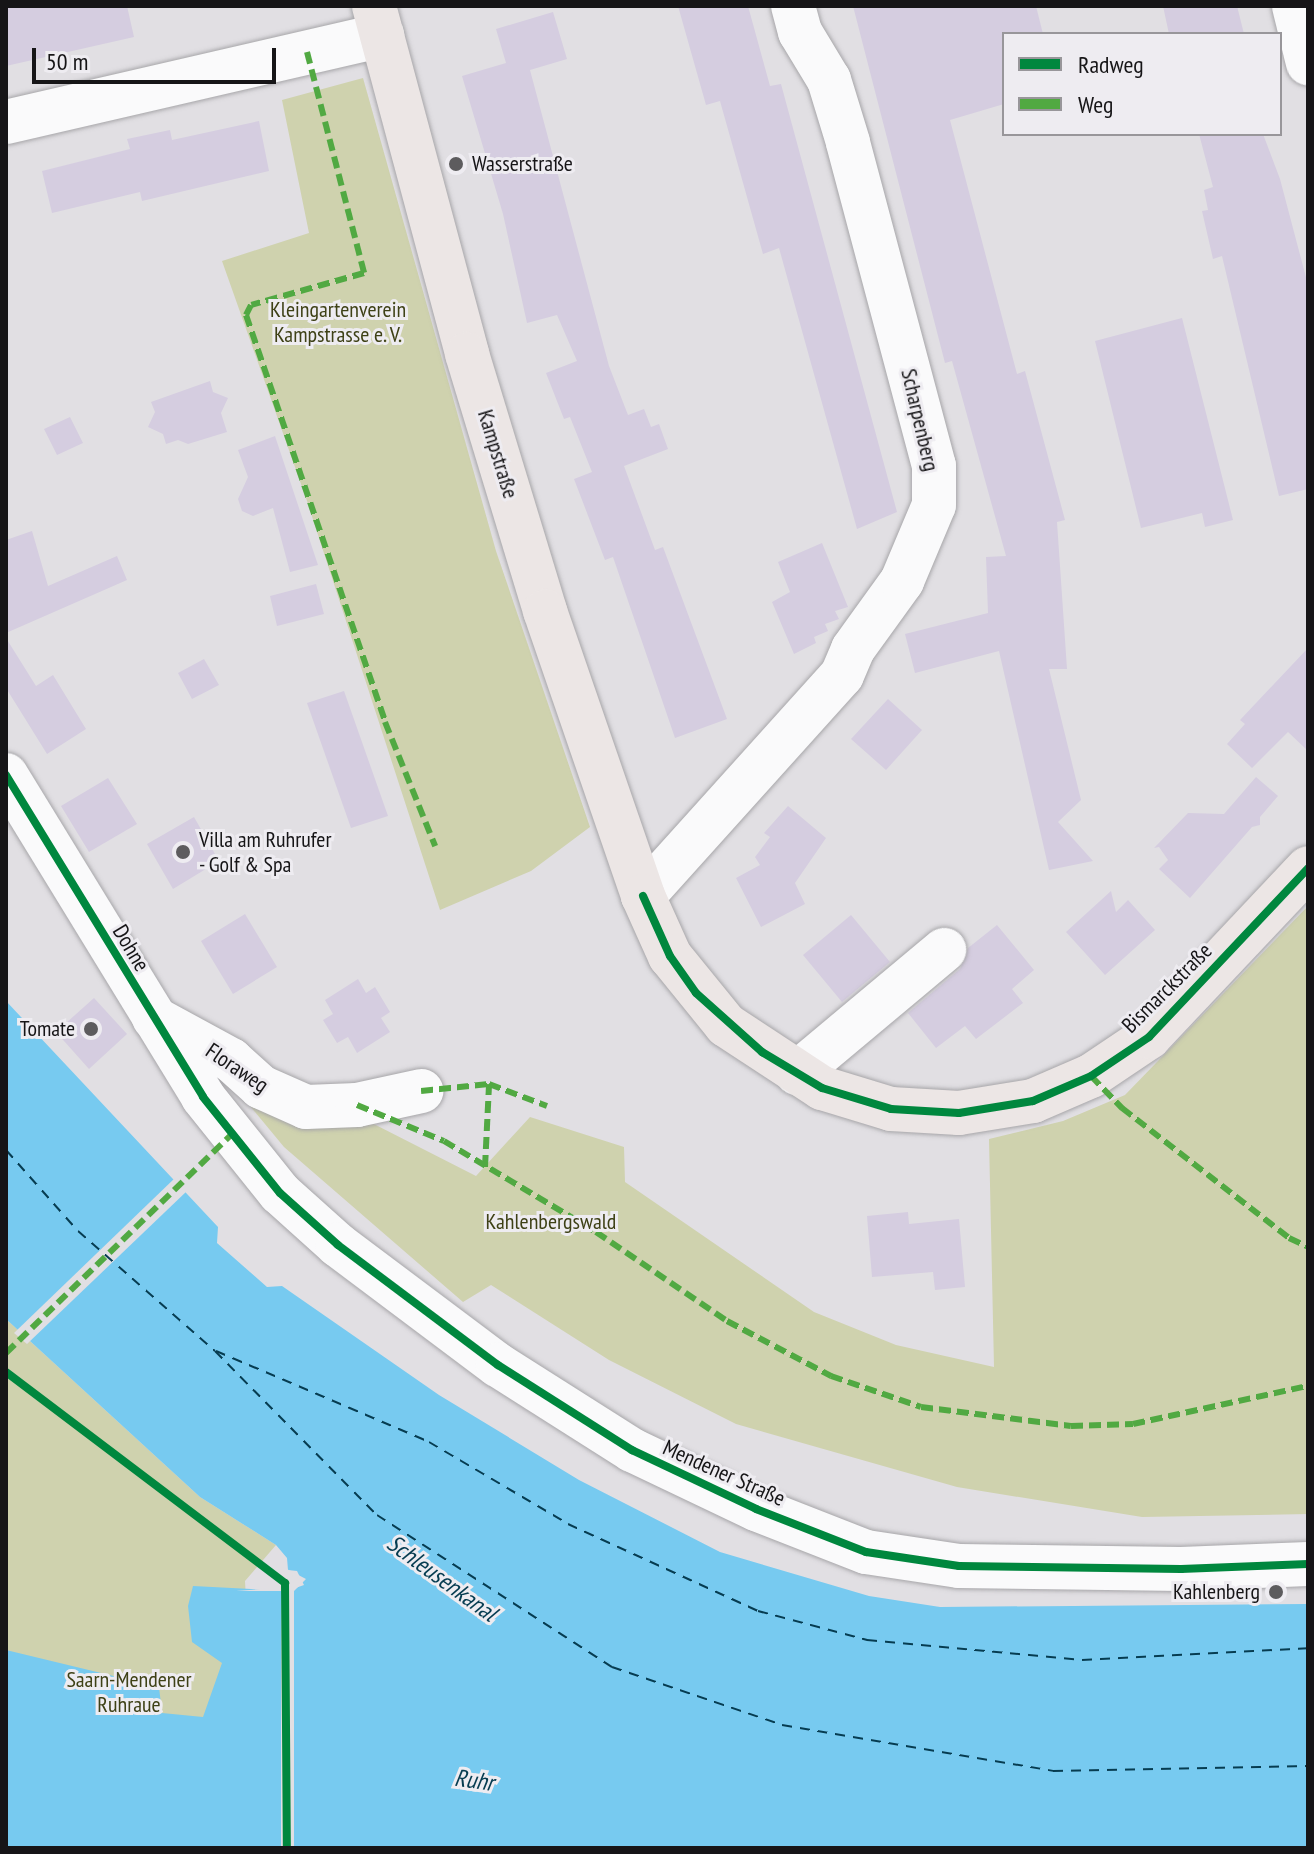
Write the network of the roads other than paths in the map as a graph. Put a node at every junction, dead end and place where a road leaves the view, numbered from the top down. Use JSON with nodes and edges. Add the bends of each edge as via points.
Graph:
{"nodes":[{"id":1,"x":793,"y":6,"type":"edge"},
{"id":2,"x":1294,"y":6,"type":"edge"},
{"id":3,"x":378,"y":20,"type":"edge"},
{"id":4,"x":1308,"y":63,"type":"edge"},
{"id":5,"x":6,"y":122,"type":"edge"},
{"id":6,"x":6,"y":775,"type":"edge"},
{"id":7,"x":1308,"y":868,"type":"edge"},
{"id":8,"x":643,"y":896,"type":"junction"},
{"id":9,"x":944,"y":950,"type":"dead end"},
{"id":10,"x":152,"y":1016,"type":"junction"},
{"id":11,"x":797,"y":1073,"type":"junction"},
{"id":12,"x":421,"y":1091,"type":"dead end"},
{"id":13,"x":230,"y":1136,"type":"joint"},
{"id":14,"x":1308,"y":1564,"type":"edge"}],
"edges":[{"from":1,"to":8,"type":"street","name":"Scharpenberg","via":[[800,32],[829,80],[934,466],[934,505],[902,581],[853,649],[842,675]]},
{"from":2,"to":4,"type":"street"},
{"from":3,"to":5,"type":"street"},
{"from":3,"to":8,"type":"main road","name":"Kampstraße","via":[[467,354],[531,565]]},
{"from":6,"to":10,"type":"street","name":"Dohne"},
{"from":7,"to":11,"type":"main road","name":"Bismarckstraße","via":[[1149,1037],[1091,1076],[1033,1101],[959,1113],[891,1109],[822,1088]]},
{"from":8,"to":11,"type":"main road","name":"Bismarckstraße","via":[[670,956],[696,993],[726,1025]]},
{"from":9,"to":11,"type":"street"},
{"from":10,"to":12,"type":"street","name":"Floraweg","via":[[231,1060],[261,1087],[306,1107],[357,1105]]},
{"from":10,"to":13,"type":"street","name":"Dohne"},
{"from":13,"to":14,"type":"street","name":"Mendener Straße","via":[[280,1193],[338,1245],[498,1365],[632,1450],[756,1509],[866,1552],[959,1566],[1181,1569]]}]}
